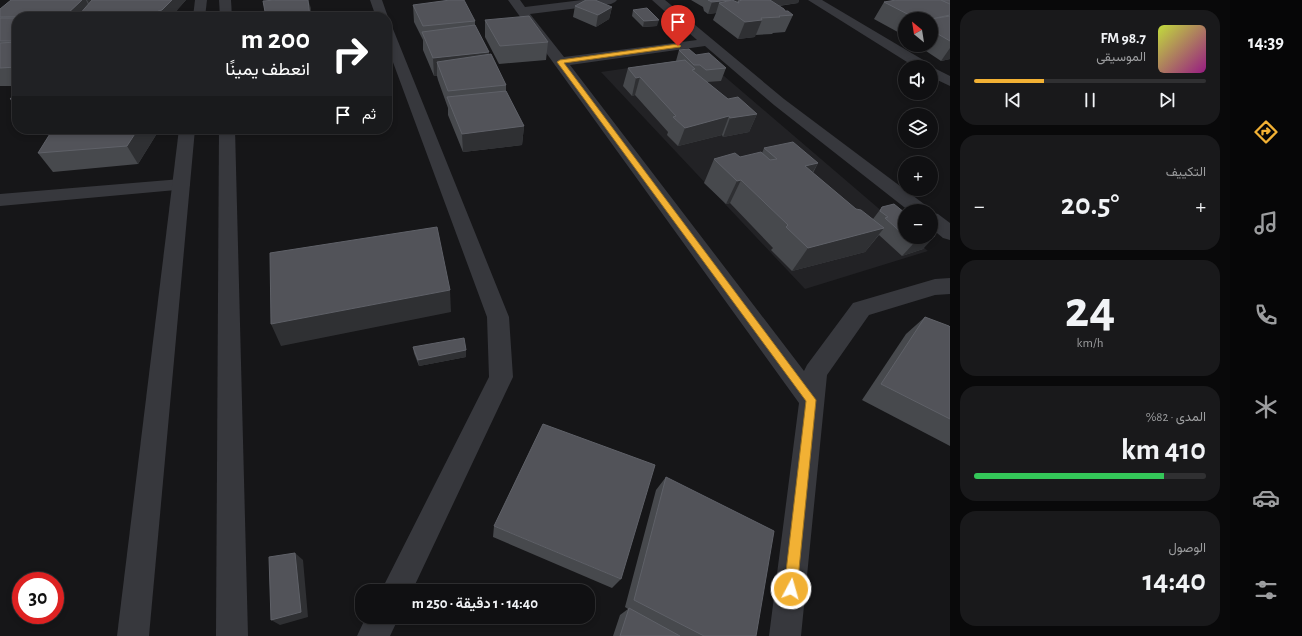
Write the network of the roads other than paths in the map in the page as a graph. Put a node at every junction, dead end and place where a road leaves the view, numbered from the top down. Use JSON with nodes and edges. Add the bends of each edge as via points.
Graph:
{"nodes":[{"id":1,"x":201,"y":0,"type":"edge"},
{"id":2,"x":225,"y":0,"type":"edge"},
{"id":3,"x":376,"y":0,"type":"edge"},
{"id":4,"x":611,"y":0,"type":"edge"},
{"id":5,"x":658,"y":0,"type":"edge"},
{"id":6,"x":814,"y":0,"type":"edge"},
{"id":7,"x":518,"y":5,"type":"edge"},
{"id":8,"x":200,"y":12,"type":"edge"},
{"id":9,"x":226,"y":12,"type":"edge"},
{"id":10,"x":380,"y":12,"type":"edge"},
{"id":11,"x":392,"y":42,"type":"edge"},
{"id":12,"x":708,"y":42,"type":"junction"},
{"id":13,"x":913,"y":60,"type":"edge"},
{"id":14,"x":560,"y":62,"type":"junction"},
{"id":15,"x":938,"y":75,"type":"edge"},
{"id":16,"x":950,"y":82,"type":"edge"},
{"id":17,"x":186,"y":134,"type":"edge"},
{"id":18,"x":227,"y":134,"type":"edge"},
{"id":19,"x":181,"y":185,"type":"junction"},
{"id":20,"x":0,"y":200,"type":"edge"},
{"id":21,"x":912,"y":204,"type":"edge"},
{"id":22,"x":938,"y":224,"type":"edge"},
{"id":23,"x":950,"y":233,"type":"edge"},
{"id":24,"x":950,"y":286,"type":"edge"},
{"id":25,"x":811,"y":400,"type":"junction"},
{"id":26,"x":399,"y":584,"type":"edge"},
{"id":27,"x":379,"y":624,"type":"edge"},
{"id":28,"x":133,"y":636,"type":"edge"},
{"id":29,"x":232,"y":636,"type":"edge"},
{"id":30,"x":373,"y":636,"type":"edge"},
{"id":31,"x":785,"y":636,"type":"edge"}],
"edges":[{"from":1,"to":8,"type":"street"},
{"from":2,"to":9,"type":"street"},
{"from":3,"to":10,"type":"street"},
{"from":4,"to":7,"type":"street"},
{"from":5,"to":12,"type":"street"},
{"from":6,"to":13,"type":"street"},
{"from":7,"to":14,"type":"street"},
{"from":11,"to":26,"type":"street","via":[[498,317],[501,377]]},
{"from":12,"to":14,"type":"street"},
{"from":12,"to":21,"type":"street","via":[[779,102]]},
{"from":14,"to":25,"type":"street"},
{"from":15,"to":16,"type":"street"},
{"from":17,"to":19,"type":"street"},
{"from":18,"to":29,"type":"street"},
{"from":19,"to":20,"type":"street"},
{"from":19,"to":28,"type":"street"},
{"from":22,"to":23,"type":"street"},
{"from":24,"to":25,"type":"street","via":[[934,287],[861,309],[815,372]]},
{"from":25,"to":31,"type":"street"},
{"from":27,"to":30,"type":"street"}]}
